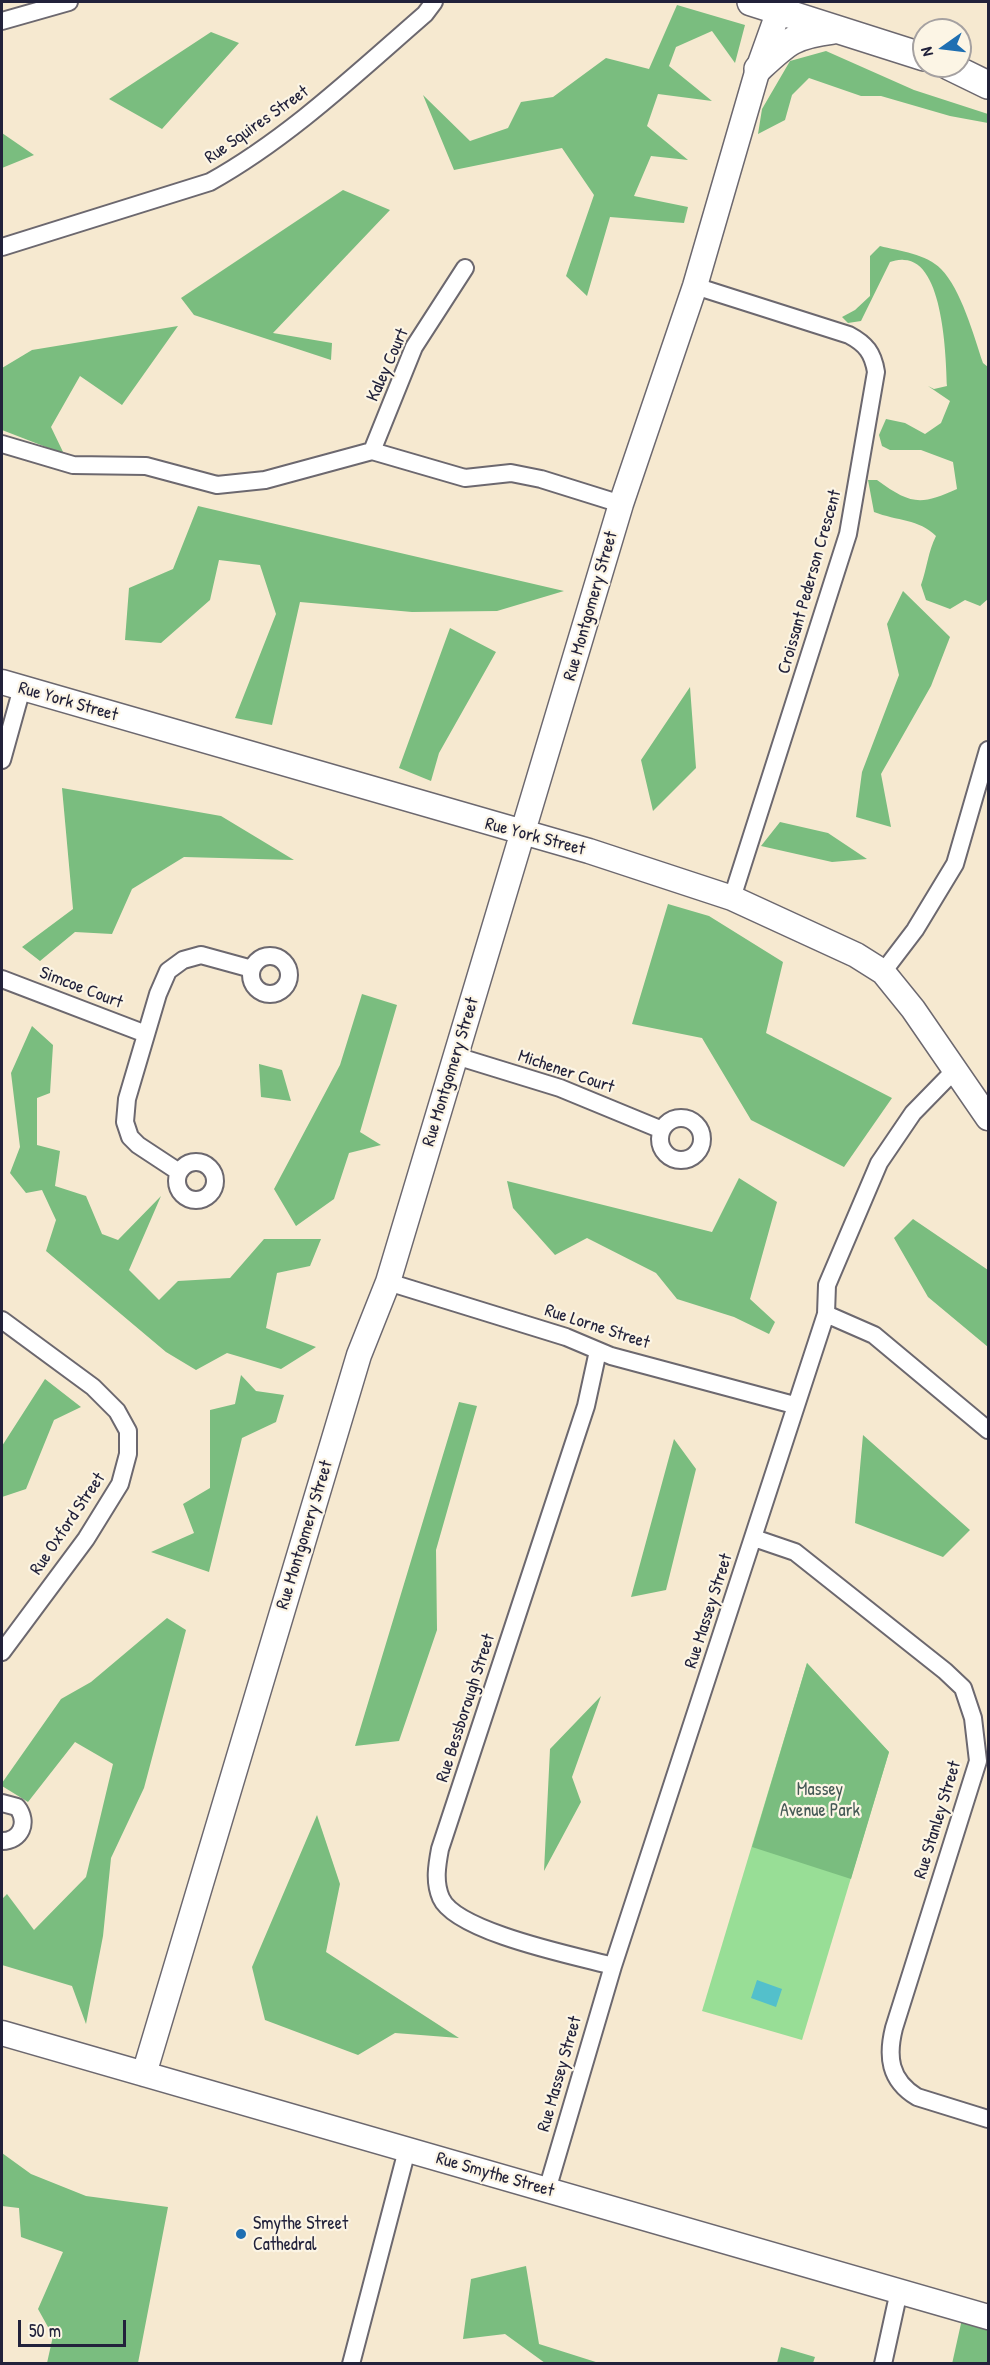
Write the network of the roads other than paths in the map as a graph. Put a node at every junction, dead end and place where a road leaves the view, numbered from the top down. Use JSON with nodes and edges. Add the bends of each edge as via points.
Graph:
{"nodes":[{"id":1,"x":69,"y":2,"type":"edge"},
{"id":2,"x":434,"y":2,"type":"edge"},
{"id":3,"x":751,"y":2,"type":"edge"},
{"id":4,"x":812,"y":2,"type":"edge"},
{"id":5,"x":780,"y":6,"type":"edge"},
{"id":6,"x":2,"y":21,"type":"edge"},
{"id":7,"x":835,"y":30,"type":"junction"},
{"id":8,"x":912,"y":53,"type":"edge"},
{"id":9,"x":972,"y":64,"type":"edge"},
{"id":10,"x":988,"y":65,"type":"edge"},
{"id":11,"x":758,"y":69,"type":"junction"},
{"id":12,"x":972,"y":78,"type":"edge"},
{"id":13,"x":988,"y":86,"type":"edge"},
{"id":14,"x":2,"y":247,"type":"edge"},
{"id":15,"x":465,"y":268,"type":"dead end"},
{"id":16,"x":694,"y":286,"type":"junction"},
{"id":17,"x":2,"y":444,"type":"edge"},
{"id":18,"x":372,"y":451,"type":"junction"},
{"id":19,"x":621,"y":504,"type":"junction"},
{"id":20,"x":12,"y":685,"type":"edge"},
{"id":21,"x":988,"y":750,"type":"edge"},
{"id":22,"x":2,"y":760,"type":"edge"},
{"id":23,"x":523,"y":835,"type":"junction"},
{"id":24,"x":732,"y":898,"type":"junction"},
{"id":25,"x":252,"y":969,"type":"dead end"},
{"id":26,"x":884,"y":972,"type":"junction"},
{"id":27,"x":2,"y":979,"type":"edge"},
{"id":28,"x":146,"y":1034,"type":"junction"},
{"id":29,"x":456,"y":1056,"type":"junction"},
{"id":30,"x":955,"y":1070,"type":"junction"},
{"id":31,"x":988,"y":1118,"type":"edge"},
{"id":32,"x":662,"y":1130,"type":"dead end"},
{"id":33,"x":179,"y":1173,"type":"dead end"},
{"id":34,"x":388,"y":1282,"type":"junction"},
{"id":35,"x":826,"y":1314,"type":"junction"},
{"id":36,"x":2,"y":1320,"type":"edge"},
{"id":37,"x":598,"y":1351,"type":"junction"},
{"id":38,"x":794,"y":1405,"type":"junction"},
{"id":39,"x":988,"y":1430,"type":"edge"},
{"id":40,"x":754,"y":1538,"type":"junction"},
{"id":41,"x":2,"y":1652,"type":"edge"},
{"id":42,"x":2,"y":1803,"type":"edge"},
{"id":43,"x":2,"y":1841,"type":"edge"},
{"id":44,"x":612,"y":1966,"type":"junction"},
{"id":45,"x":2,"y":2033,"type":"edge"},
{"id":46,"x":144,"y":2074,"type":"junction"},
{"id":47,"x":988,"y":2119,"type":"edge"},
{"id":48,"x":407,"y":2150,"type":"junction"},
{"id":49,"x":547,"y":2190,"type":"junction"},
{"id":50,"x":899,"y":2291,"type":"junction"},
{"id":51,"x":988,"y":2317,"type":"edge"},
{"id":52,"x":351,"y":2364,"type":"edge"},
{"id":53,"x":883,"y":2364,"type":"edge"}],
"edges":[{"from":1,"to":6,"type":"street"},
{"from":2,"to":14,"type":"street","name":"Rue Squires Street","via":[[321,104],[230,171],[200,185]]},
{"from":3,"to":5,"type":"main road"},
{"from":4,"to":7,"type":"main road"},
{"from":5,"to":7,"type":"main road"},
{"from":5,"to":11,"type":"street","name":"Rue Montgomery Street"},
{"from":7,"to":8,"type":"main road"},
{"from":7,"to":11,"type":"main road","via":[[803,34]]},
{"from":9,"to":10,"type":"main road"},
{"from":11,"to":16,"type":"street","name":"Rue Montgomery Street"},
{"from":12,"to":13,"type":"main road"},
{"from":15,"to":18,"type":"street","name":"Kaley Court","via":[[414,347]]},
{"from":16,"to":19,"type":"street","name":"Rue Montgomery Street"},
{"from":16,"to":24,"type":"street","name":"Croissant Pederson Crescent","via":[[849,335],[863,343],[873,357],[876,372],[848,534]]},
{"from":17,"to":18,"type":"street","via":[[73,465],[146,466],[217,485],[265,480]]},
{"from":18,"to":19,"type":"street","via":[[465,478],[511,473],[541,479]]},
{"from":19,"to":23,"type":"street","name":"Rue Montgomery Street"},
{"from":20,"to":22,"type":"street"},
{"from":20,"to":23,"type":"street","name":"Rue York Street"},
{"from":21,"to":26,"type":"street","via":[[955,864]]},
{"from":23,"to":24,"type":"street","name":"Rue York Street","via":[[622,861]]},
{"from":23,"to":29,"type":"street","name":"Rue Montgomery Street"},
{"from":24,"to":26,"type":"street","name":"Rue York Street","via":[[856,955]]},
{"from":25,"to":28,"type":"street","via":[[208,956],[183,960],[168,971]]},
{"from":26,"to":30,"type":"street","name":"Rue York Street"},
{"from":27,"to":28,"type":"street","name":"Simcoe Court"},
{"from":28,"to":33,"type":"street","via":[[127,1099],[125,1122],[130,1137],[138,1145]]},
{"from":29,"to":32,"type":"street","name":"Michener Court","via":[[568,1091]]},
{"from":29,"to":34,"type":"street","name":"Rue Montgomery Street"},
{"from":30,"to":31,"type":"street","name":"Rue York Street"},
{"from":30,"to":35,"type":"street","name":"Rue Massey Street","via":[[912,1113],[879,1163],[827,1285]]},
{"from":34,"to":37,"type":"street","name":"Rue Lorne Street","via":[[566,1337]]},
{"from":34,"to":46,"type":"street","name":"Rue Montgomery Street","via":[[359,1355]]},
{"from":35,"to":38,"type":"street","name":"Rue Massey Street"},
{"from":35,"to":39,"type":"street","via":[[874,1335]]},
{"from":36,"to":41,"type":"street","name":"Rue Oxford Street","via":[[93,1387],[117,1411],[128,1431],[128,1454],[120,1484],[86,1539]]},
{"from":37,"to":38,"type":"street","name":"Rue Lorne Street"},
{"from":37,"to":44,"type":"street","name":"Rue Bessborough Street","via":[[586,1406],[440,1849],[436,1877],[441,1899],[455,1915],[478,1928]]},
{"from":38,"to":40,"type":"street","name":"Rue Massey Street"},
{"from":40,"to":44,"type":"street","name":"Rue Massey Street"},
{"from":40,"to":47,"type":"street","name":"Rue Stanley Street","via":[[795,1552],[963,1689],[973,1718],[978,1761],[889,2048],[890,2062],[906,2090]]},
{"from":42,"to":43,"type":"street","via":[[17,1807],[23,1819],[17,1836]]},
{"from":44,"to":49,"type":"street","name":"Rue Massey Street"},
{"from":45,"to":46,"type":"street","name":"Rue Smythe Street"},
{"from":46,"to":48,"type":"street","name":"Rue Smythe Street"},
{"from":48,"to":49,"type":"street","name":"Rue Smythe Street"},
{"from":48,"to":52,"type":"street"},
{"from":49,"to":50,"type":"street","name":"Rue Smythe Street"},
{"from":50,"to":51,"type":"street","name":"Rue Smythe Street"},
{"from":50,"to":53,"type":"street"}]}
